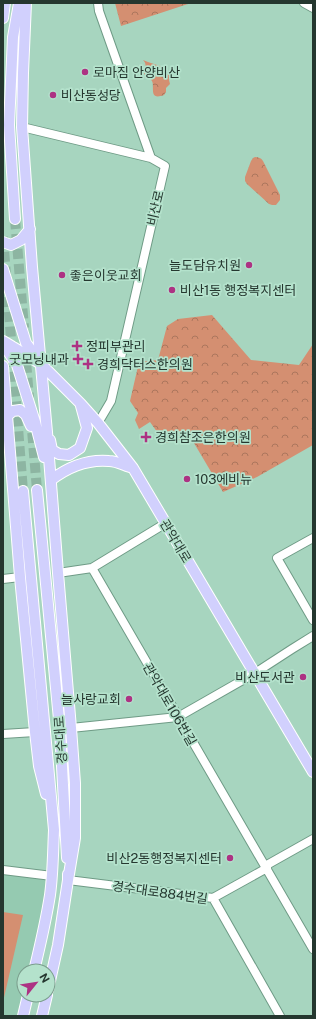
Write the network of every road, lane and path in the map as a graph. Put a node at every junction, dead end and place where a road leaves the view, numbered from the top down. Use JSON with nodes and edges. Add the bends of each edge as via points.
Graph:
{"nodes":[{"id":1,"x":5,"y":3,"type":"edge"},
{"id":2,"x":19,"y":3,"type":"edge"},
{"id":3,"x":26,"y":3,"type":"edge"},
{"id":4,"x":98,"y":3,"type":"edge"},
{"id":5,"x":304,"y":3,"type":"edge"},
{"id":6,"x":313,"y":8,"type":"edge"},
{"id":7,"x":3,"y":18,"type":"edge"},
{"id":8,"x":22,"y":127,"type":"junction"},
{"id":9,"x":151,"y":158,"type":"junction"},
{"id":10,"x":15,"y":219,"type":"tunnel mouth"},
{"id":11,"x":30,"y":229,"type":"junction"},
{"id":12,"x":3,"y":242,"type":"edge"},
{"id":13,"x":3,"y":269,"type":"edge"},
{"id":14,"x":3,"y":342,"type":"edge"},
{"id":15,"x":41,"y":364,"type":"junction"},
{"id":16,"x":3,"y":366,"type":"edge"},
{"id":17,"x":81,"y":404,"type":"junction"},
{"id":18,"x":5,"y":416,"type":"edge"},
{"id":19,"x":98,"y":423,"type":"junction"},
{"id":20,"x":43,"y":435,"type":"junction"},
{"id":21,"x":133,"y":468,"type":"junction"},
{"id":22,"x":50,"y":480,"type":"junction"},
{"id":23,"x":37,"y":490,"type":"tunnel mouth"},
{"id":24,"x":23,"y":491,"type":"tunnel mouth"},
{"id":25,"x":166,"y":523,"type":"junction"},
{"id":26,"x":313,"y":538,"type":"edge"},
{"id":27,"x":92,"y":568,"type":"junction"},
{"id":28,"x":58,"y":572,"type":"junction"},
{"id":29,"x":20,"y":577,"type":"junction"},
{"id":30,"x":3,"y":579,"type":"edge"},
{"id":31,"x":313,"y":620,"type":"edge"},
{"id":32,"x":313,"y":636,"type":"edge"},
{"id":33,"x":255,"y":673,"type":"junction"},
{"id":34,"x":178,"y":717,"type":"junction"},
{"id":35,"x":71,"y":728,"type":"junction"},
{"id":36,"x":35,"y":732,"type":"junction"},
{"id":37,"x":3,"y":734,"type":"edge"},
{"id":38,"x":313,"y":772,"type":"edge"},
{"id":39,"x":54,"y":830,"type":"junction"},
{"id":40,"x":313,"y":839,"type":"edge"},
{"id":41,"x":266,"y":867,"type":"junction"},
{"id":42,"x":3,"y":870,"type":"edge"},
{"id":43,"x":52,"y":876,"type":"junction"},
{"id":44,"x":68,"y":880,"type":"junction"},
{"id":45,"x":213,"y":898,"type":"junction"},
{"id":46,"x":313,"y":949,"type":"edge"},
{"id":47,"x":36,"y":963,"type":"edge"},
{"id":48,"x":54,"y":963,"type":"edge"},
{"id":49,"x":26,"y":1003,"type":"edge"},
{"id":50,"x":45,"y":1003,"type":"edge"},
{"id":51,"x":23,"y":1016,"type":"edge"},
{"id":52,"x":42,"y":1016,"type":"edge"},
{"id":53,"x":280,"y":1016,"type":"edge"}],
"edges":[{"from":1,"to":7,"type":"main road"},
{"from":2,"to":10,"type":"main road","via":[[13,37],[9,125]]},
{"from":3,"to":8,"type":"main road"},
{"from":4,"to":9,"type":"street","name":"비산로"},
{"from":5,"to":6,"type":"street"},
{"from":8,"to":9,"type":"street"},
{"from":8,"to":11,"type":"main road"},
{"from":9,"to":19,"type":"street","name":"비산로","via":[[165,166],[111,401]]},
{"from":11,"to":12,"type":"main road","via":[[21,240],[11,245]]},
{"from":11,"to":15,"type":"main road"},
{"from":13,"to":15,"type":"main road","via":[[26,343]]},
{"from":14,"to":15,"type":"main road","name":"관악대로"},
{"from":14,"to":20,"type":"main road","via":[[17,365]]},
{"from":15,"to":17,"type":"main road","name":"관악대로"},
{"from":15,"to":20,"type":"main road"},
{"from":16,"to":18,"type":"main road"},
{"from":17,"to":19,"type":"main road","name":"관악대로"},
{"from":17,"to":20,"type":"main road","via":[[87,428],[80,448],[69,455],[59,454],[52,450]]},
{"from":18,"to":20,"type":"main road","via":[[20,410],[26,415],[31,426]]},
{"from":18,"to":29,"type":"main road"},
{"from":19,"to":21,"type":"main road","name":"관악대로"},
{"from":20,"to":22,"type":"main road"},
{"from":21,"to":22,"type":"main road","via":[[110,461],[86,462],[63,471]]},
{"from":21,"to":25,"type":"main road","name":"관악대로"},
{"from":22,"to":28,"type":"main road"},
{"from":23,"to":44,"type":"main road","name":"경수대로","via":[[60,730]]},
{"from":24,"to":39,"type":"main road","name":"경수대로"},
{"from":25,"to":27,"type":"street"},
{"from":25,"to":33,"type":"main road","name":"관악대로"},
{"from":26,"to":31,"type":"street","via":[[277,558]]},
{"from":27,"to":28,"type":"street"},
{"from":27,"to":34,"type":"street","name":"관악대로106번길"},
{"from":28,"to":35,"type":"main road"},
{"from":29,"to":30,"type":"street"},
{"from":29,"to":36,"type":"main road"},
{"from":32,"to":33,"type":"street"},
{"from":33,"to":34,"type":"street"},
{"from":33,"to":38,"type":"main road","name":"관악대로"},
{"from":34,"to":35,"type":"street"},
{"from":34,"to":41,"type":"street","name":"관악대로106번길"},
{"from":35,"to":44,"type":"main road","via":[[75,838]]},
{"from":36,"to":37,"type":"street"},
{"from":36,"to":39,"type":"main road","via":[[39,766]]},
{"from":39,"to":43,"type":"main road","name":"경수대로"},
{"from":40,"to":41,"type":"street"},
{"from":41,"to":45,"type":"street"},
{"from":41,"to":46,"type":"street","name":"관악대로106번길"},
{"from":42,"to":43,"type":"street"},
{"from":43,"to":47,"type":"main road","name":"경수대로"},
{"from":44,"to":45,"type":"street","name":"경수대로884번길"},
{"from":44,"to":48,"type":"main road","name":"경수대로"},
{"from":45,"to":53,"type":"street","name":"경수대로884번길"},
{"from":49,"to":51,"type":"main road"},
{"from":50,"to":52,"type":"main road"}]}
